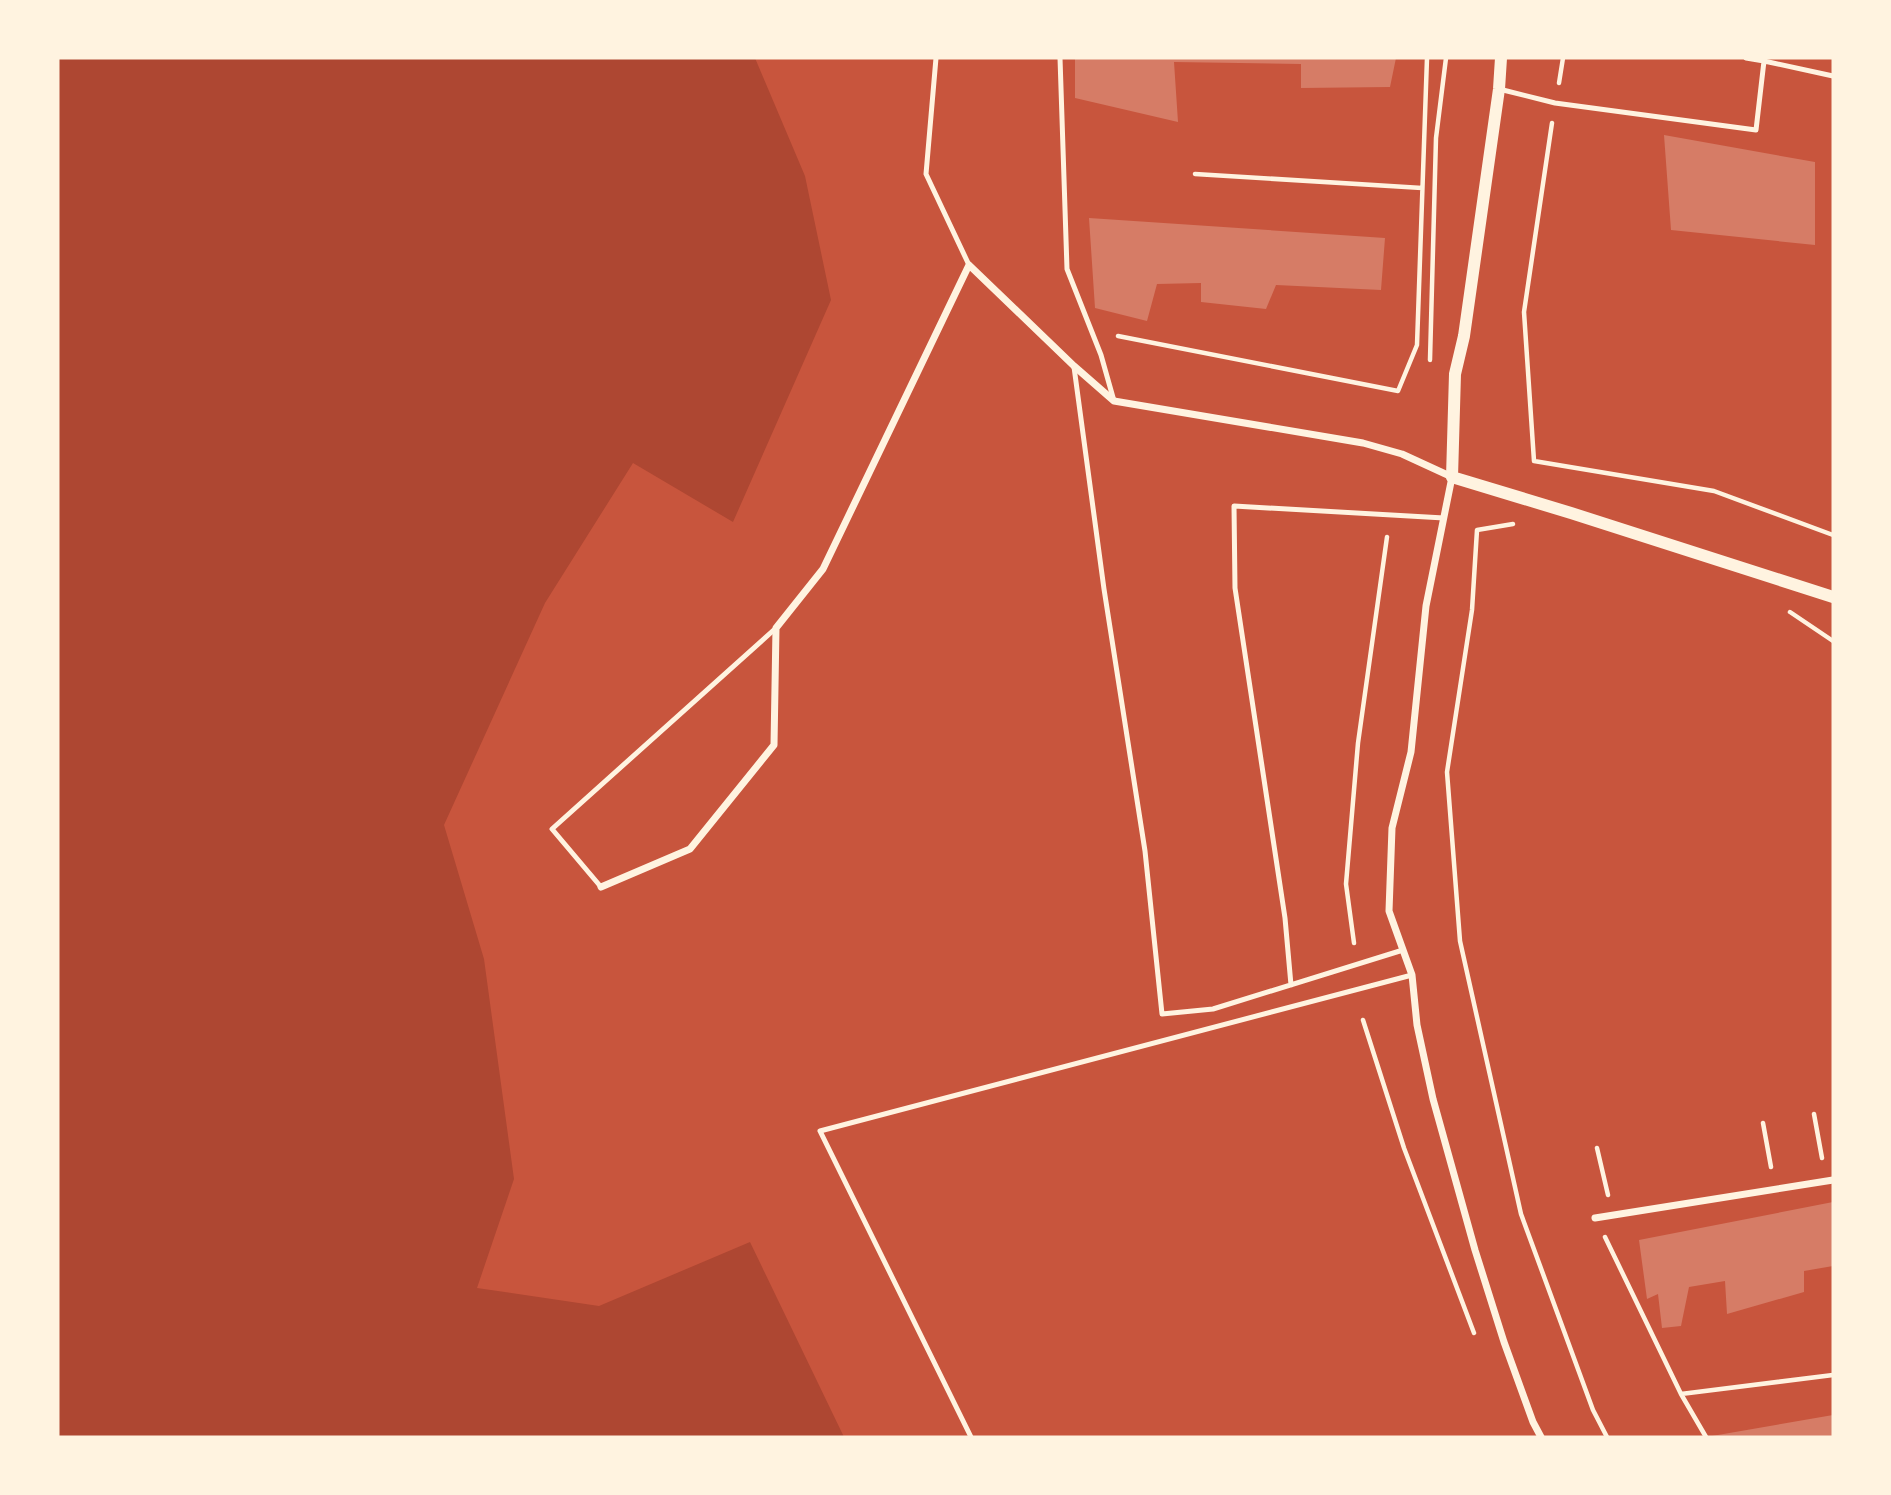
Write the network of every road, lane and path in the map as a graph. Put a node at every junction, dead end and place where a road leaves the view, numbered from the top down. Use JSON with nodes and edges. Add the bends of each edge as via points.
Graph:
{"nodes":[{"id":1,"x":936,"y":58,"type":"edge"},
{"id":2,"x":1060,"y":58,"type":"edge"},
{"id":3,"x":1427,"y":58,"type":"edge"},
{"id":4,"x":1446,"y":58,"type":"edge"},
{"id":5,"x":1501,"y":58,"type":"edge"},
{"id":6,"x":1563,"y":58,"type":"edge"},
{"id":7,"x":1746,"y":58,"type":"edge"},
{"id":8,"x":1764,"y":61,"type":"junction"},
{"id":9,"x":1833,"y":76,"type":"edge"},
{"id":10,"x":1499,"y":89,"type":"junction"},
{"id":11,"x":1555,"y":103,"type":"junction"},
{"id":12,"x":1195,"y":174,"type":"dead end"},
{"id":13,"x":1422,"y":188,"type":"junction"},
{"id":14,"x":969,"y":265,"type":"junction"},
{"id":15,"x":1092,"y":331,"type":"junction"},
{"id":16,"x":1074,"y":366,"type":"junction"},
{"id":17,"x":1429,"y":368,"type":"dead end"},
{"id":18,"x":1114,"y":401,"type":"junction"},
{"id":19,"x":1452,"y":477,"type":"junction"},
{"id":20,"x":1444,"y":518,"type":"junction"},
{"id":21,"x":1518,"y":523,"type":"dead end"},
{"id":22,"x":1833,"y":535,"type":"edge"},
{"id":23,"x":1387,"y":537,"type":"dead end"},
{"id":24,"x":1833,"y":597,"type":"edge"},
{"id":25,"x":1790,"y":612,"type":"dead end"},
{"id":26,"x":776,"y":628,"type":"junction"},
{"id":27,"x":1833,"y":641,"type":"edge"},
{"id":28,"x":601,"y":887,"type":"joint"},
{"id":29,"x":1354,"y":945,"type":"dead end"},
{"id":30,"x":1403,"y":950,"type":"junction"},
{"id":31,"x":1412,"y":975,"type":"junction"},
{"id":32,"x":1291,"y":985,"type":"junction"},
{"id":33,"x":1363,"y":1020,"type":"dead end"},
{"id":34,"x":1814,"y":1114,"type":"dead end"},
{"id":35,"x":1763,"y":1123,"type":"dead end"},
{"id":36,"x":1597,"y":1148,"type":"dead end"},
{"id":37,"x":1830,"y":1180,"type":"edge"},
{"id":38,"x":1775,"y":1189,"type":"junction"},
{"id":39,"x":1613,"y":1216,"type":"junction"},
{"id":40,"x":1595,"y":1219,"type":"joint"},
{"id":41,"x":1475,"y":1337,"type":"dead end"},
{"id":42,"x":1833,"y":1375,"type":"edge"},
{"id":43,"x":1681,"y":1394,"type":"junction"},
{"id":44,"x":971,"y":1437,"type":"edge"},
{"id":45,"x":1541,"y":1437,"type":"edge"},
{"id":46,"x":1607,"y":1437,"type":"edge"},
{"id":47,"x":1706,"y":1437,"type":"edge"}],
"edges":[{"from":1,"to":14,"type":"lane","via":[[926,174]]},
{"from":2,"to":15,"type":"lane","via":[[1067,269]]},
{"from":3,"to":13,"type":"path"},
{"from":4,"to":17,"type":"path","via":[[1436,138]]},
{"from":5,"to":10,"type":"street"},
{"from":6,"to":11,"type":"path"},
{"from":7,"to":8,"type":"lane"},
{"from":8,"to":9,"type":"lane"},
{"from":8,"to":11,"type":"lane","via":[[1756,131]]},
{"from":10,"to":11,"type":"lane"},
{"from":10,"to":19,"type":"street","via":[[1455,374]]},
{"from":11,"to":22,"type":"path","via":[[1524,312],[1534,461],[1714,491]]},
{"from":12,"to":13,"type":"path"},
{"from":13,"to":15,"type":"path","via":[[1417,345],[1398,390]]},
{"from":14,"to":16,"type":"street"},
{"from":14,"to":26,"type":"street","via":[[823,569]]},
{"from":15,"to":18,"type":"lane"},
{"from":16,"to":18,"type":"street"},
{"from":16,"to":32,"type":"lane","via":[[1145,851],[1162,1014],[1213,1009]]},
{"from":18,"to":19,"type":"street","via":[[1363,443],[1402,454]]},
{"from":19,"to":20,"type":"street"},
{"from":19,"to":24,"type":"street"},
{"from":20,"to":30,"type":"street","via":[[1426,606],[1411,752],[1392,828],[1389,911]]},
{"from":20,"to":32,"type":"lane","via":[[1234,506],[1235,588]]},
{"from":21,"to":46,"type":"path","via":[[1477,530],[1472,610],[1447,772],[1460,941],[1521,1214]]},
{"from":23,"to":29,"type":"path","via":[[1358,743],[1346,884]]},
{"from":25,"to":27,"type":"path"},
{"from":26,"to":28,"type":"street","via":[[775,745],[690,849]]},
{"from":26,"to":28,"type":"lane","via":[[552,829]]},
{"from":30,"to":31,"type":"street"},
{"from":30,"to":32,"type":"lane"},
{"from":31,"to":44,"type":"lane","via":[[820,1131]]},
{"from":31,"to":45,"type":"street","via":[[1416,1025],[1475,1250]]},
{"from":33,"to":41,"type":"path"},
{"from":34,"to":37,"type":"path"},
{"from":35,"to":38,"type":"path"},
{"from":36,"to":39,"type":"path"},
{"from":37,"to":38,"type":"street"},
{"from":38,"to":39,"type":"street"},
{"from":39,"to":40,"type":"street"},
{"from":40,"to":43,"type":"path"},
{"from":42,"to":43,"type":"path"},
{"from":43,"to":47,"type":"path"}]}
